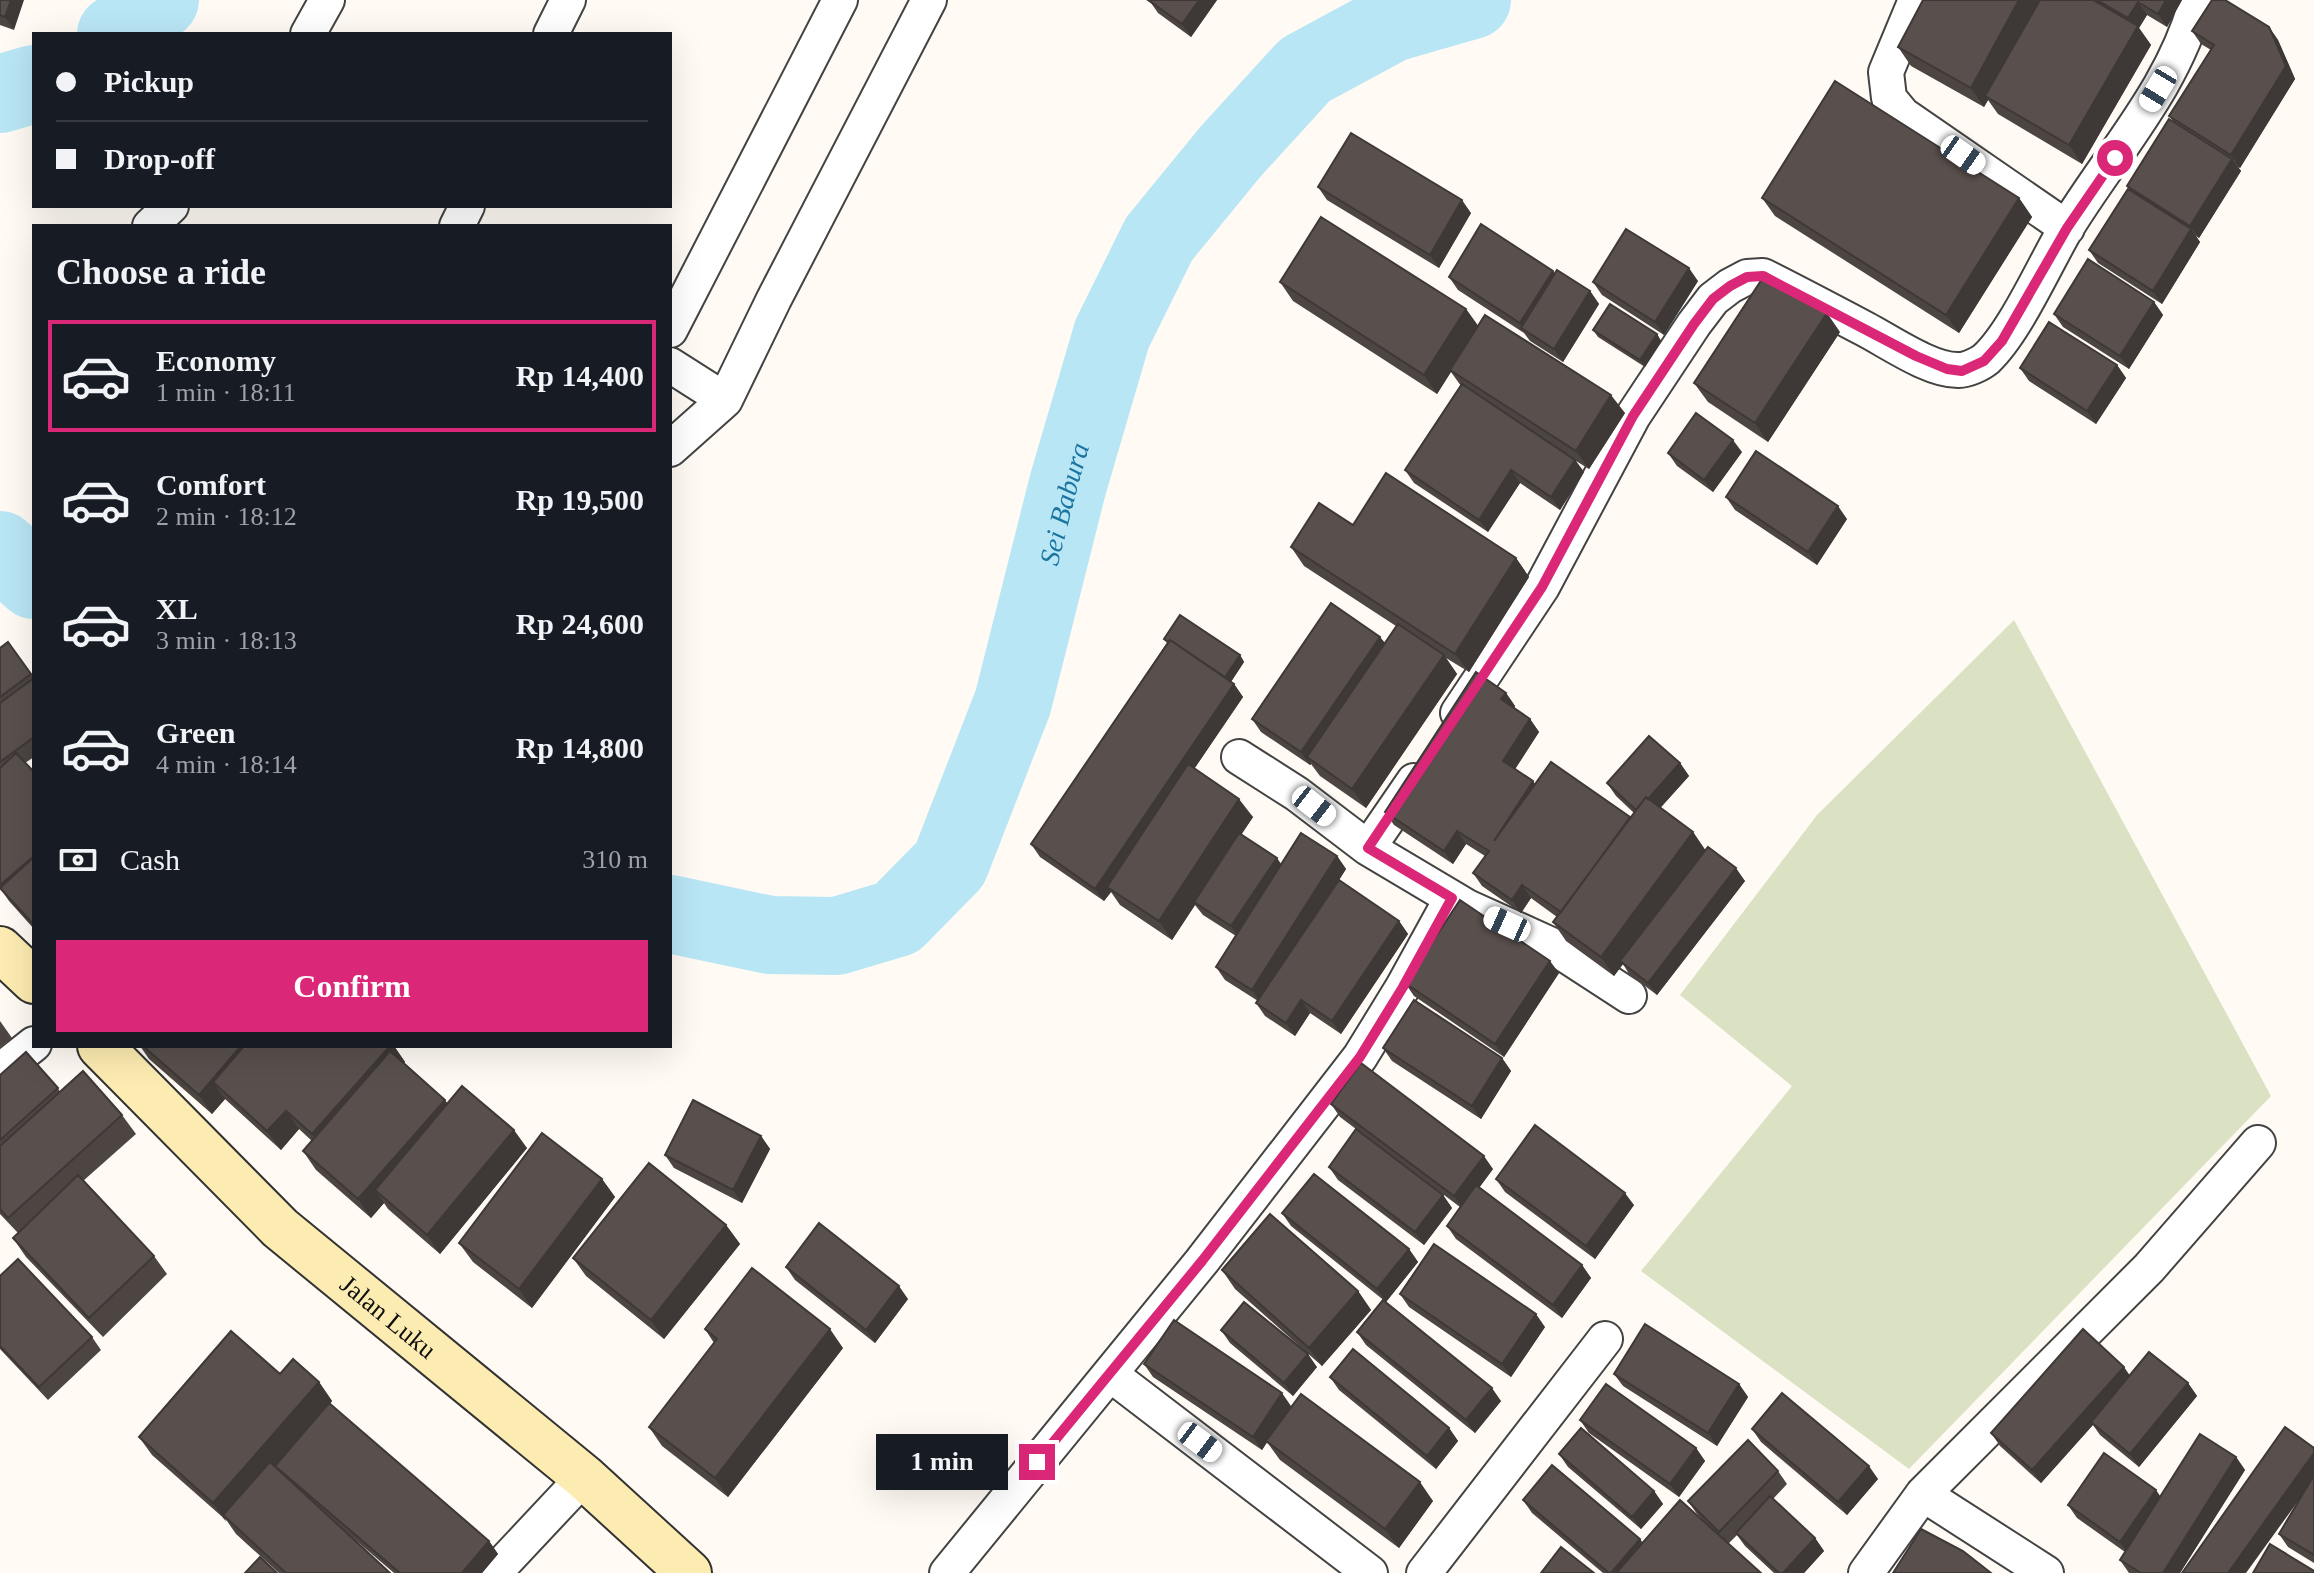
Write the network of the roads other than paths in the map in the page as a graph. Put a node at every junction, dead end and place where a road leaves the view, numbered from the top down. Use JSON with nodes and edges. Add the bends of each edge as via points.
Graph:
{"nodes":[{"id":1,"x":327,"y":0,"type":"edge"},
{"id":2,"x":568,"y":0,"type":"edge"},
{"id":3,"x":840,"y":0,"type":"edge"},
{"id":4,"x":929,"y":0,"type":"edge"},
{"id":5,"x":1916,"y":0,"type":"edge"},
{"id":6,"x":2197,"y":0,"type":"edge"},
{"id":7,"x":309,"y":32,"type":"edge"},
{"id":8,"x":552,"y":32,"type":"edge"},
{"id":9,"x":169,"y":208,"type":"edge"},
{"id":10,"x":152,"y":224,"type":"edge"},
{"id":11,"x":2067,"y":228,"type":"junction"},
{"id":12,"x":672,"y":326,"type":"edge"},
{"id":13,"x":672,"y":366,"type":"edge"},
{"id":14,"x":725,"y":400,"type":"junction"},
{"id":15,"x":672,"y":447,"type":"edge"},
{"id":16,"x":1239,"y":757,"type":"dead end"},
{"id":17,"x":1368,"y":848,"type":"junction"},
{"id":18,"x":1452,"y":898,"type":"junction"},
{"id":19,"x":0,"y":949,"type":"edge"},
{"id":20,"x":32,"y":979,"type":"edge"},
{"id":21,"x":1629,"y":996,"type":"dead end"},
{"id":22,"x":32,"y":1046,"type":"edge"},
{"id":23,"x":102,"y":1048,"type":"edge"},
{"id":24,"x":0,"y":1071,"type":"edge"},
{"id":25,"x":2258,"y":1143,"type":"dead end"},
{"id":26,"x":1605,"y":1339,"type":"dead end"},
{"id":27,"x":1110,"y":1374,"type":"junction"},
{"id":28,"x":584,"y":1477,"type":"junction"},
{"id":29,"x":1923,"y":1494,"type":"junction"},
{"id":30,"x":494,"y":1573,"type":"edge"},
{"id":31,"x":689,"y":1573,"type":"edge"},
{"id":32,"x":947,"y":1573,"type":"edge"},
{"id":33,"x":1370,"y":1573,"type":"edge"},
{"id":34,"x":1424,"y":1573,"type":"edge"},
{"id":35,"x":1866,"y":1573,"type":"edge"},
{"id":36,"x":2046,"y":1573,"type":"edge"}],
"edges":[{"from":1,"to":7,"type":"street"},
{"from":2,"to":8,"type":"street"},
{"from":3,"to":12,"type":"street"},
{"from":4,"to":14,"type":"street"},
{"from":5,"to":11,"type":"street","via":[[1886,72],[1889,98],[1903,115]]},
{"from":6,"to":11,"type":"street","via":[[2171,68]]},
{"from":9,"to":10,"type":"street"},
{"from":11,"to":17,"type":"street","via":[[2002,341],[1984,361],[1962,371],[1916,356],[1763,276],[1747,277],[1713,299],[1633,416],[1542,587]]},
{"from":13,"to":14,"type":"street"},
{"from":14,"to":15,"type":"street"},
{"from":16,"to":17,"type":"street"},
{"from":17,"to":18,"type":"street"},
{"from":18,"to":21,"type":"street","via":[[1549,944]]},
{"from":18,"to":27,"type":"street","via":[[1360,1057]]},
{"from":19,"to":20,"type":"main road"},
{"from":22,"to":24,"type":"street"},
{"from":23,"to":28,"type":"main road","name":"Jalan Luku","via":[[280,1228]]},
{"from":25,"to":29,"type":"street","via":[[2149,1268]]},
{"from":26,"to":34,"type":"street"},
{"from":27,"to":32,"type":"street"},
{"from":27,"to":33,"type":"street"},
{"from":28,"to":30,"type":"street"},
{"from":28,"to":31,"type":"main road","name":"Jalan Luku"},
{"from":29,"to":35,"type":"street"},
{"from":29,"to":36,"type":"street"}]}
